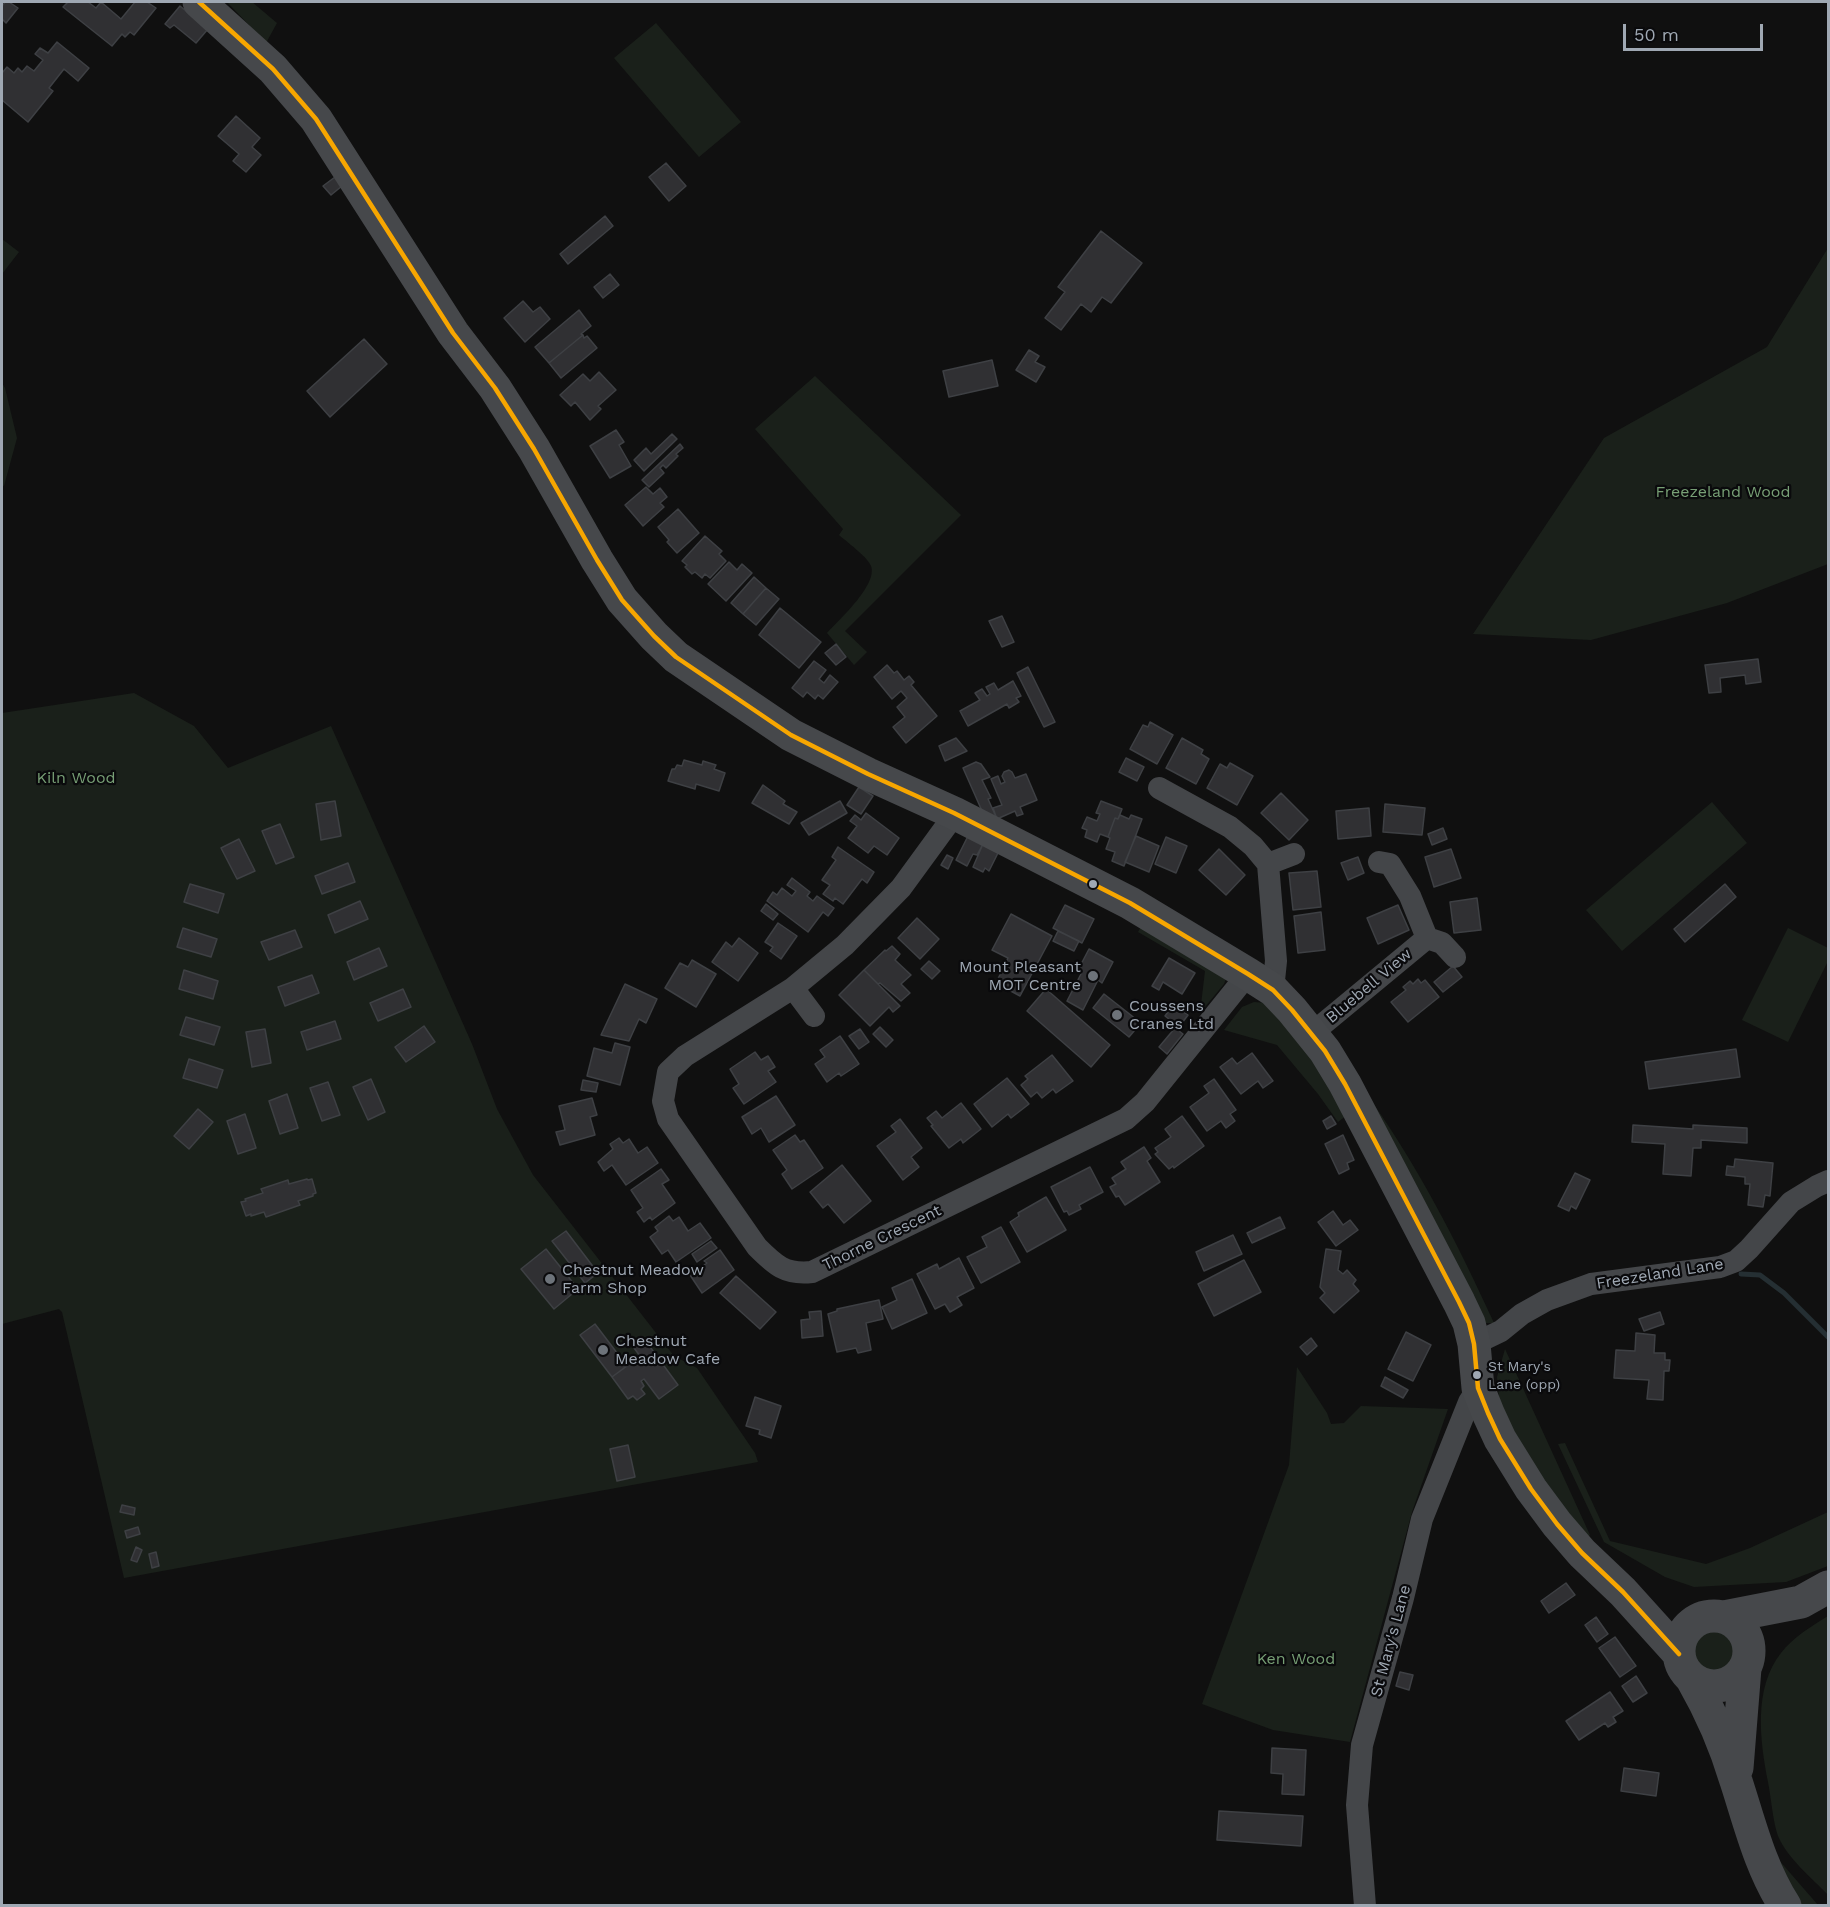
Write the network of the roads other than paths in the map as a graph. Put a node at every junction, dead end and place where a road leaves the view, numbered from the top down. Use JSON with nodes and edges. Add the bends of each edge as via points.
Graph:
{"nodes":[{"id":1,"x":199,"y":2,"type":"edge"},
{"id":2,"x":1159,"y":788,"type":"dead end"},
{"id":3,"x":947,"y":825,"type":"dead end"},
{"id":4,"x":1294,"y":854,"type":"dead end"},
{"id":5,"x":1379,"y":862,"type":"dead end"},
{"id":6,"x":1268,"y":864,"type":"junction"},
{"id":7,"x":1427,"y":938,"type":"junction"},
{"id":8,"x":1455,"y":957,"type":"dead end"},
{"id":9,"x":1260,"y":982,"type":"junction"},
{"id":10,"x":793,"y":988,"type":"junction"},
{"id":11,"x":814,"y":1016,"type":"dead end"},
{"id":12,"x":1311,"y":1034,"type":"junction"},
{"id":13,"x":1828,"y":1181,"type":"edge"},
{"id":14,"x":1474,"y":1344,"type":"junction"},
{"id":15,"x":1479,"y":1388,"type":"junction"},
{"id":16,"x":1623,"y":1592,"type":"junction"},
{"id":17,"x":1815,"y":1594,"type":"edge"},
{"id":18,"x":1714,"y":1617,"type":"junction"},
{"id":19,"x":1747,"y":1663,"type":"junction"},
{"id":20,"x":1686,"y":1666,"type":"junction"},
{"id":21,"x":1736,"y":1779,"type":"junction"},
{"id":22,"x":1365,"y":1905,"type":"edge"},
{"id":23,"x":1785,"y":1905,"type":"edge"}],
"edges":[{"from":1,"to":9,"type":"main road","via":[[273,69],[316,119],[453,333],[495,388],[622,600],[676,657],[791,735],[1130,903]]},
{"from":2,"to":6,"type":"street","via":[[1230,827]]},
{"from":3,"to":10,"type":"street","name":"Thorne Crescent","via":[[901,888],[845,945]]},
{"from":4,"to":6,"type":"street"},
{"from":5,"to":7,"type":"street","name":"Bluebell View","via":[[1390,864],[1410,896]]},
{"from":6,"to":9,"type":"street","via":[[1276,961]]},
{"from":7,"to":8,"type":"street","name":"Bluebell View","via":[[1442,943]]},
{"from":7,"to":12,"type":"street","name":"Bluebell View"},
{"from":9,"to":10,"type":"street","name":"Thorne Crescent","via":[[1126,1119],[812,1272],[798,1274],[785,1270],[757,1247],[668,1119],[663,1101],[668,1072],[685,1056]]},
{"from":9,"to":12,"type":"main road","via":[[1292,1010]]},
{"from":10,"to":11,"type":"street"},
{"from":12,"to":14,"type":"main road","via":[[1345,1084],[1459,1302]]},
{"from":13,"to":14,"type":"street","name":"Freezeland Lane","via":[[1791,1202],[1736,1260],[1720,1267],[1591,1284],[1547,1300]]},
{"from":14,"to":15,"type":"main road"},
{"from":15,"to":16,"type":"main road","via":[[1500,1438],[1531,1489],[1582,1553]]},
{"from":15,"to":22,"type":"street","name":"St Mary's Lane","via":[[1469,1402],[1422,1519],[1362,1744],[1356,1805]]},
{"from":16,"to":18,"type":"main road","via":[[1663,1607]]},
{"from":16,"to":20,"type":"main road"},
{"from":17,"to":18,"type":"main road"},
{"from":17,"to":19,"type":"main road"},
{"from":18,"to":19,"type":"main road","via":[[1734,1621],[1742,1628],[1750,1647]]},
{"from":18,"to":20,"type":"main road","via":[[1694,1621],[1682,1636]]},
{"from":19,"to":20,"type":"main road","via":[[1731,1682],[1711,1686],[1701,1684]]},
{"from":19,"to":21,"type":"main road"},
{"from":20,"to":21,"type":"main road","via":[[1711,1710]]},
{"from":21,"to":23,"type":"main road","via":[[1754,1842]]}]}
